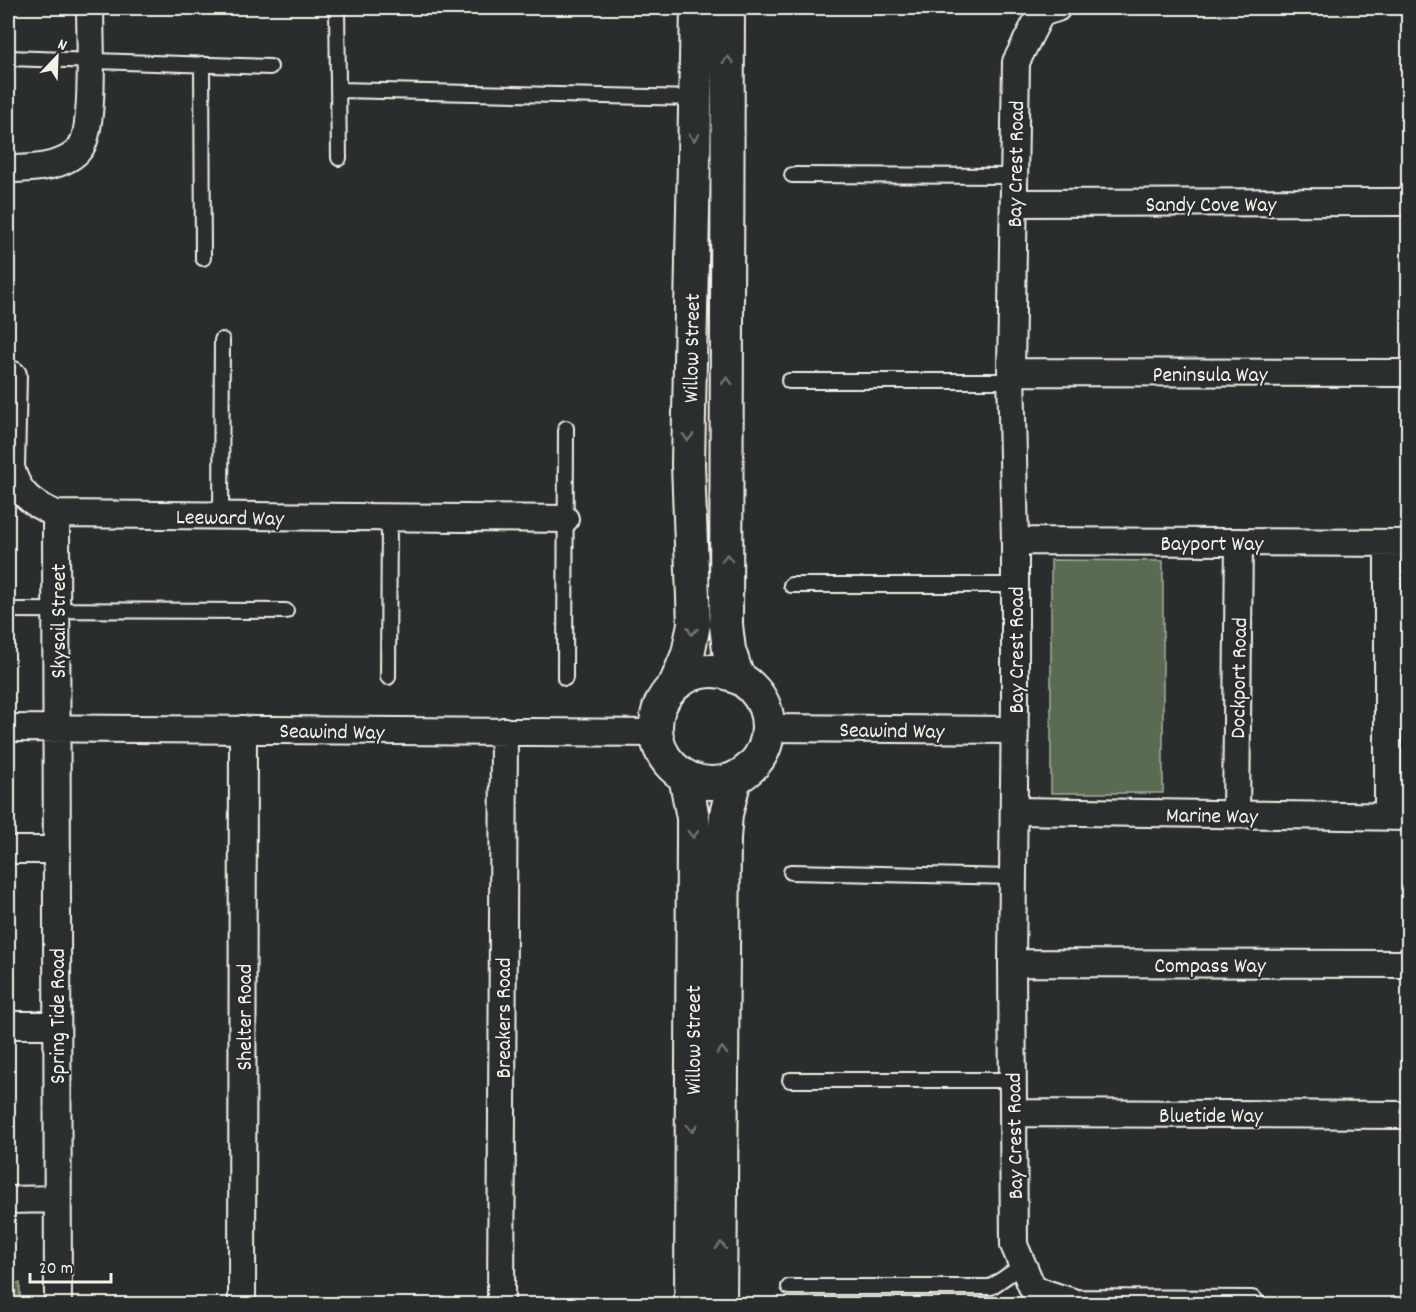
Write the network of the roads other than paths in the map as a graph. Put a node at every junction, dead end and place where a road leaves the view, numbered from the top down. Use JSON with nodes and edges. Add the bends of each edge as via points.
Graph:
{"nodes":[{"id":1,"x":90,"y":8,"type":"edge"},
{"id":2,"x":338,"y":8,"type":"edge"},
{"id":3,"x":697,"y":8,"type":"edge"},
{"id":4,"x":728,"y":8,"type":"edge"},
{"id":5,"x":1045,"y":10,"type":"edge"},
{"id":6,"x":8,"y":58,"type":"edge"},
{"id":7,"x":90,"y":59,"type":"junction"},
{"id":8,"x":202,"y":64,"type":"junction"},
{"id":9,"x":270,"y":67,"type":"dead end"},
{"id":10,"x":338,"y":90,"type":"junction"},
{"id":11,"x":695,"y":98,"type":"junction"},
{"id":12,"x":339,"y":158,"type":"dead end"},
{"id":13,"x":8,"y":169,"type":"edge"},
{"id":14,"x":792,"y":175,"type":"dead end"},
{"id":15,"x":1014,"y":176,"type":"junction"},
{"id":16,"x":1408,"y":202,"type":"edge"},
{"id":17,"x":1014,"y":203,"type":"junction"},
{"id":18,"x":203,"y":258,"type":"dead end"},
{"id":19,"x":222,"y":340,"type":"dead end"},
{"id":20,"x":1408,"y":373,"type":"edge"},
{"id":21,"x":13,"y":375,"type":"dead end"},
{"id":22,"x":1011,"y":376,"type":"junction"},
{"id":23,"x":789,"y":381,"type":"dead end"},
{"id":24,"x":566,"y":428,"type":"dead end"},
{"id":25,"x":56,"y":514,"type":"junction"},
{"id":26,"x":221,"y":516,"type":"junction"},
{"id":27,"x":389,"y":517,"type":"junction"},
{"id":28,"x":565,"y":519,"type":"junction"},
{"id":29,"x":1015,"y":541,"type":"junction"},
{"id":30,"x":1239,"y":542,"type":"junction"},
{"id":31,"x":1398,"y":543,"type":"edge"},
{"id":32,"x":791,"y":585,"type":"dead end"},
{"id":33,"x":1015,"y":585,"type":"junction"},
{"id":34,"x":8,"y":610,"type":"edge"},
{"id":35,"x":57,"y":610,"type":"junction"},
{"id":36,"x":286,"y":611,"type":"dead end"},
{"id":37,"x":388,"y":677,"type":"dead end"},
{"id":38,"x":565,"y":678,"type":"dead end"},
{"id":39,"x":738,"y":678,"type":"junction"},
{"id":40,"x":675,"y":685,"type":"junction"},
{"id":41,"x":8,"y":728,"type":"edge"},
{"id":42,"x":57,"y":728,"type":"junction"},
{"id":43,"x":769,"y":728,"type":"junction"},
{"id":44,"x":243,"y":729,"type":"junction"},
{"id":45,"x":1015,"y":730,"type":"junction"},
{"id":46,"x":504,"y":731,"type":"junction"},
{"id":47,"x":656,"y":733,"type":"junction"},
{"id":48,"x":685,"y":777,"type":"junction"},
{"id":49,"x":735,"y":779,"type":"junction"},
{"id":50,"x":1015,"y":811,"type":"junction"},
{"id":51,"x":1236,"y":814,"type":"junction"},
{"id":52,"x":1398,"y":816,"type":"edge"},
{"id":53,"x":8,"y":850,"type":"edge"},
{"id":54,"x":55,"y":850,"type":"junction"},
{"id":55,"x":791,"y":872,"type":"dead end"},
{"id":56,"x":1014,"y":877,"type":"junction"},
{"id":57,"x":1012,"y":963,"type":"junction"},
{"id":58,"x":1408,"y":964,"type":"edge"},
{"id":59,"x":8,"y":1025,"type":"edge"},
{"id":60,"x":56,"y":1025,"type":"junction"},
{"id":61,"x":790,"y":1080,"type":"dead end"},
{"id":62,"x":1013,"y":1080,"type":"junction"},
{"id":63,"x":1013,"y":1113,"type":"junction"},
{"id":64,"x":1408,"y":1115,"type":"edge"},
{"id":65,"x":57,"y":1199,"type":"junction"},
{"id":66,"x":8,"y":1200,"type":"edge"},
{"id":67,"x":1023,"y":1265,"type":"junction"},
{"id":68,"x":789,"y":1287,"type":"dead end"},
{"id":69,"x":58,"y":1305,"type":"edge"},
{"id":70,"x":242,"y":1305,"type":"edge"},
{"id":71,"x":501,"y":1305,"type":"edge"},
{"id":72,"x":691,"y":1305,"type":"edge"},
{"id":73,"x":720,"y":1305,"type":"edge"},
{"id":74,"x":1251,"y":1305,"type":"edge"}],
"edges":[{"from":1,"to":7,"type":"street"},
{"from":2,"to":10,"type":"lane"},
{"from":3,"to":11,"type":"street","name":"Willow Street"},
{"from":39,"to":4,"type":"street","name":"Willow Street","one_way":true,"via":[[726,625]]},
{"from":5,"to":15,"type":"street","name":"Bay Crest Road","via":[[1016,62]]},
{"from":6,"to":7,"type":"lane"},
{"from":7,"to":8,"type":"lane"},
{"from":7,"to":13,"type":"street","via":[[90,106],[81,148],[69,158],[47,166]]},
{"from":8,"to":9,"type":"lane"},
{"from":8,"to":18,"type":"lane"},
{"from":10,"to":11,"type":"lane"},
{"from":10,"to":12,"type":"lane"},
{"from":11,"to":40,"type":"street","name":"Willow Street","one_way":true,"via":[[688,464],[694,624],[688,654]]},
{"from":14,"to":15,"type":"lane"},
{"from":15,"to":17,"type":"street","name":"Bay Crest Road"},
{"from":16,"to":17,"type":"street","name":"Sandy Cove Way"},
{"from":17,"to":22,"type":"street","name":"Bay Crest Road"},
{"from":19,"to":26,"type":"lane"},
{"from":20,"to":22,"type":"street","name":"Peninsula Way"},
{"from":21,"to":25,"type":"street","name":"Leeward Way","via":[[14,479],[33,504]]},
{"from":22,"to":23,"type":"lane"},
{"from":22,"to":29,"type":"street","name":"Bay Crest Road"},
{"from":24,"to":28,"type":"lane"},
{"from":25,"to":26,"type":"street","name":"Leeward Way"},
{"from":25,"to":35,"type":"street","name":"Skysail Street"},
{"from":26,"to":27,"type":"street","name":"Leeward Way"},
{"from":27,"to":28,"type":"street","name":"Leeward Way"},
{"from":27,"to":37,"type":"lane"},
{"from":28,"to":38,"type":"lane"},
{"from":29,"to":30,"type":"street","name":"Bayport Way"},
{"from":29,"to":33,"type":"street","name":"Bay Crest Road"},
{"from":30,"to":31,"type":"street","name":"Bayport Way"},
{"from":30,"to":51,"type":"street","name":"Dockport Road"},
{"from":31,"to":52,"type":"street"},
{"from":32,"to":33,"type":"lane"},
{"from":33,"to":45,"type":"street","name":"Bay Crest Road"},
{"from":34,"to":35,"type":"lane"},
{"from":35,"to":36,"type":"lane"},
{"from":35,"to":42,"type":"street","name":"Skysail Street"},
{"from":39,"to":40,"type":"street","via":[[708,671]]},
{"from":39,"to":43,"type":"street","via":[[764,706]]},
{"from":40,"to":47,"type":"street","via":[[657,715]]},
{"from":41,"to":42,"type":"street","name":"Seawind Way"},
{"from":42,"to":44,"type":"street","name":"Seawind Way"},
{"from":42,"to":54,"type":"street","name":"Spring Tide Road"},
{"from":43,"to":45,"type":"street","name":"Seawind Way"},
{"from":43,"to":49,"type":"street","via":[[760,756],[750,770]]},
{"from":44,"to":46,"type":"street","name":"Seawind Way"},
{"from":44,"to":70,"type":"street","name":"Shelter Road"},
{"from":45,"to":50,"type":"street","name":"Bay Crest Road"},
{"from":46,"to":47,"type":"street","name":"Seawind Way"},
{"from":46,"to":71,"type":"street","name":"Breakers Road"},
{"from":47,"to":48,"type":"street","via":[[661,751]]},
{"from":48,"to":49,"type":"street","via":[[718,783]]},
{"from":48,"to":72,"type":"street","name":"Willow Street","one_way":true,"via":[[693,818]]},
{"from":73,"to":49,"type":"street","name":"Willow Street","one_way":true,"via":[[724,838]]},
{"from":50,"to":51,"type":"street","name":"Marine Way"},
{"from":50,"to":56,"type":"street","name":"Bay Crest Road"},
{"from":51,"to":52,"type":"street","name":"Marine Way"},
{"from":53,"to":54,"type":"street"},
{"from":54,"to":60,"type":"street","name":"Spring Tide Road"},
{"from":55,"to":56,"type":"lane"},
{"from":56,"to":57,"type":"street","name":"Bay Crest Road"},
{"from":57,"to":58,"type":"street","name":"Compass Way"},
{"from":57,"to":62,"type":"street","name":"Bay Crest Road"},
{"from":59,"to":60,"type":"street"},
{"from":60,"to":65,"type":"street","name":"Spring Tide Road"},
{"from":61,"to":62,"type":"lane"},
{"from":62,"to":63,"type":"street","name":"Bay Crest Road"},
{"from":63,"to":64,"type":"street","name":"Bluetide Way"},
{"from":63,"to":67,"type":"street","name":"Bay Crest Road","via":[[1014,1245]]},
{"from":65,"to":66,"type":"street"},
{"from":65,"to":69,"type":"street","name":"Spring Tide Road"},
{"from":67,"to":68,"type":"lane","via":[[991,1287]]},
{"from":67,"to":74,"type":"street","name":"Bay Crest Road","via":[[1033,1289],[1076,1303]]}]}
